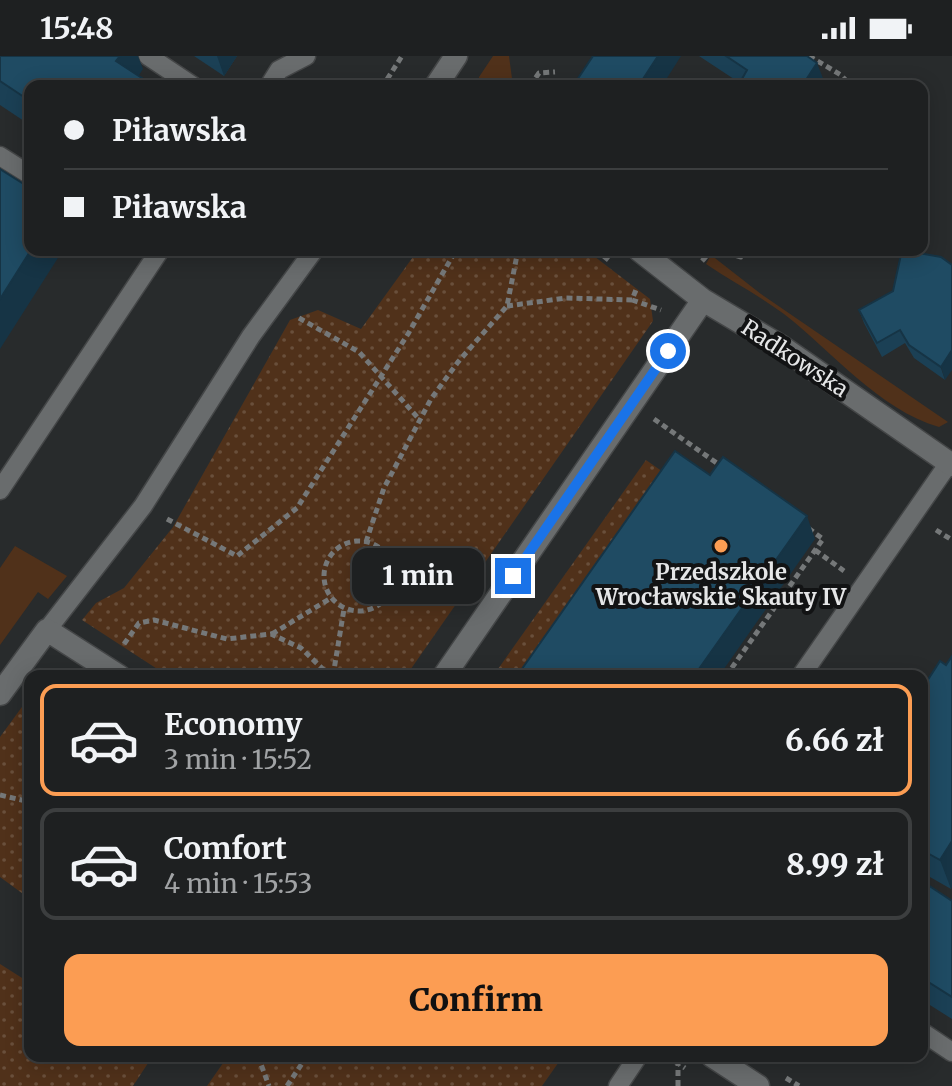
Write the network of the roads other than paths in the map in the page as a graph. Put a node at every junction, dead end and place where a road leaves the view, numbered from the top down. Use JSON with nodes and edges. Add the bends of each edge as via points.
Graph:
{"nodes":[{"id":1,"x":148,"y":56,"type":"edge"},
{"id":2,"x":306,"y":56,"type":"edge"},
{"id":3,"x":456,"y":56,"type":"edge"},
{"id":4,"x":184,"y":80,"type":"edge"},
{"id":5,"x":273,"y":80,"type":"edge"},
{"id":6,"x":440,"y":80,"type":"edge"},
{"id":7,"x":0,"y":156,"type":"edge"},
{"id":8,"x":24,"y":171,"type":"edge"},
{"id":9,"x":151,"y":256,"type":"edge"},
{"id":10,"x":310,"y":256,"type":"edge"},
{"id":11,"x":647,"y":256,"type":"edge"},
{"id":12,"x":703,"y":300,"type":"junction"},
{"id":13,"x":951,"y":462,"type":"edge"},
{"id":14,"x":0,"y":490,"type":"edge"},
{"id":15,"x":47,"y":630,"type":"junction"},
{"id":16,"x":110,"y":670,"type":"edge"},
{"id":17,"x":448,"y":670,"type":"edge"},
{"id":18,"x":805,"y":670,"type":"edge"},
{"id":19,"x":0,"y":694,"type":"edge"},
{"id":20,"x":928,"y":1036,"type":"edge"},
{"id":21,"x":952,"y":1052,"type":"edge"},
{"id":22,"x":634,"y":1062,"type":"edge"},
{"id":23,"x":721,"y":1062,"type":"edge"},
{"id":24,"x":618,"y":1086,"type":"edge"},
{"id":25,"x":758,"y":1086,"type":"edge"}],
"edges":[{"from":1,"to":4,"type":"lane"},
{"from":2,"to":5,"type":"lane","via":[[279,70]]},
{"from":3,"to":6,"type":"street"},
{"from":7,"to":8,"type":"lane"},
{"from":9,"to":14,"type":"lane"},
{"from":10,"to":15,"type":"lane","via":[[143,506]]},
{"from":11,"to":12,"type":"street","name":"Radkowska"},
{"from":12,"to":13,"type":"street","name":"Radkowska"},
{"from":12,"to":17,"type":"street"},
{"from":13,"to":18,"type":"lane"},
{"from":15,"to":16,"type":"street"},
{"from":15,"to":19,"type":"street"},
{"from":20,"to":21,"type":"lane"},
{"from":22,"to":24,"type":"lane"},
{"from":23,"to":25,"type":"street"}]}
